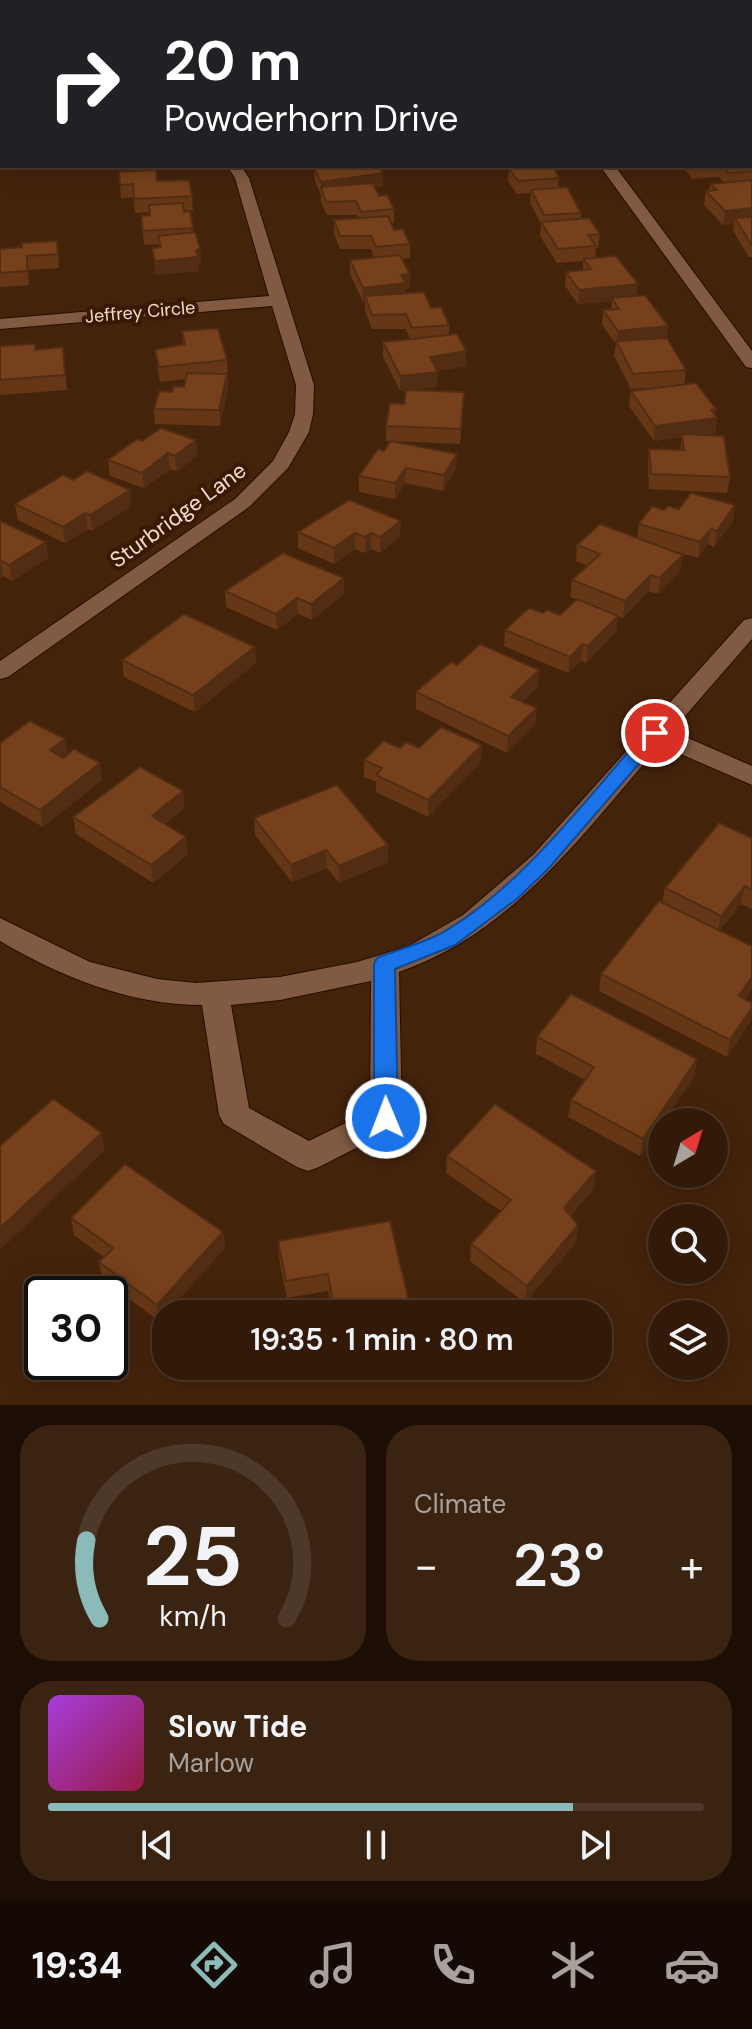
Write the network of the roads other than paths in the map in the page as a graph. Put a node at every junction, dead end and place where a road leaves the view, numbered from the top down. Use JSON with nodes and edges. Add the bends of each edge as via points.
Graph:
{"nodes":[{"id":1,"x":235,"y":168,"type":"edge"},
{"id":2,"x":608,"y":168,"type":"edge"},
{"id":3,"x":280,"y":300,"type":"junction"},
{"id":4,"x":0,"y":324,"type":"edge"},
{"id":5,"x":752,"y":363,"type":"edge"},
{"id":6,"x":752,"y":625,"type":"edge"},
{"id":7,"x":0,"y":672,"type":"edge"},
{"id":8,"x":655,"y":733,"type":"junction"},
{"id":9,"x":752,"y":776,"type":"edge"},
{"id":10,"x":0,"y":928,"type":"edge"},
{"id":11,"x":385,"y":964,"type":"junction"},
{"id":12,"x":215,"y":997,"type":"junction"}],
"edges":[{"from":1,"to":3,"type":"street","name":"Sturbridge Lane"},
{"from":2,"to":5,"type":"street"},
{"from":3,"to":4,"type":"street","name":"Jeffrey Circle"},
{"from":3,"to":7,"type":"street","name":"Sturbridge Lane","via":[[305,385],[299,432],[281,464],[242,503]]},
{"from":6,"to":8,"type":"street"},
{"from":8,"to":9,"type":"street"},
{"from":8,"to":11,"type":"street","via":[[510,893],[447,939]]},
{"from":10,"to":12,"type":"street","via":[[36,950],[109,980],[148,991]]},
{"from":11,"to":12,"type":"street","via":[[299,986]]},
{"from":11,"to":12,"type":"street","via":[[386,1118],[308,1157],[235,1115]]}]}
